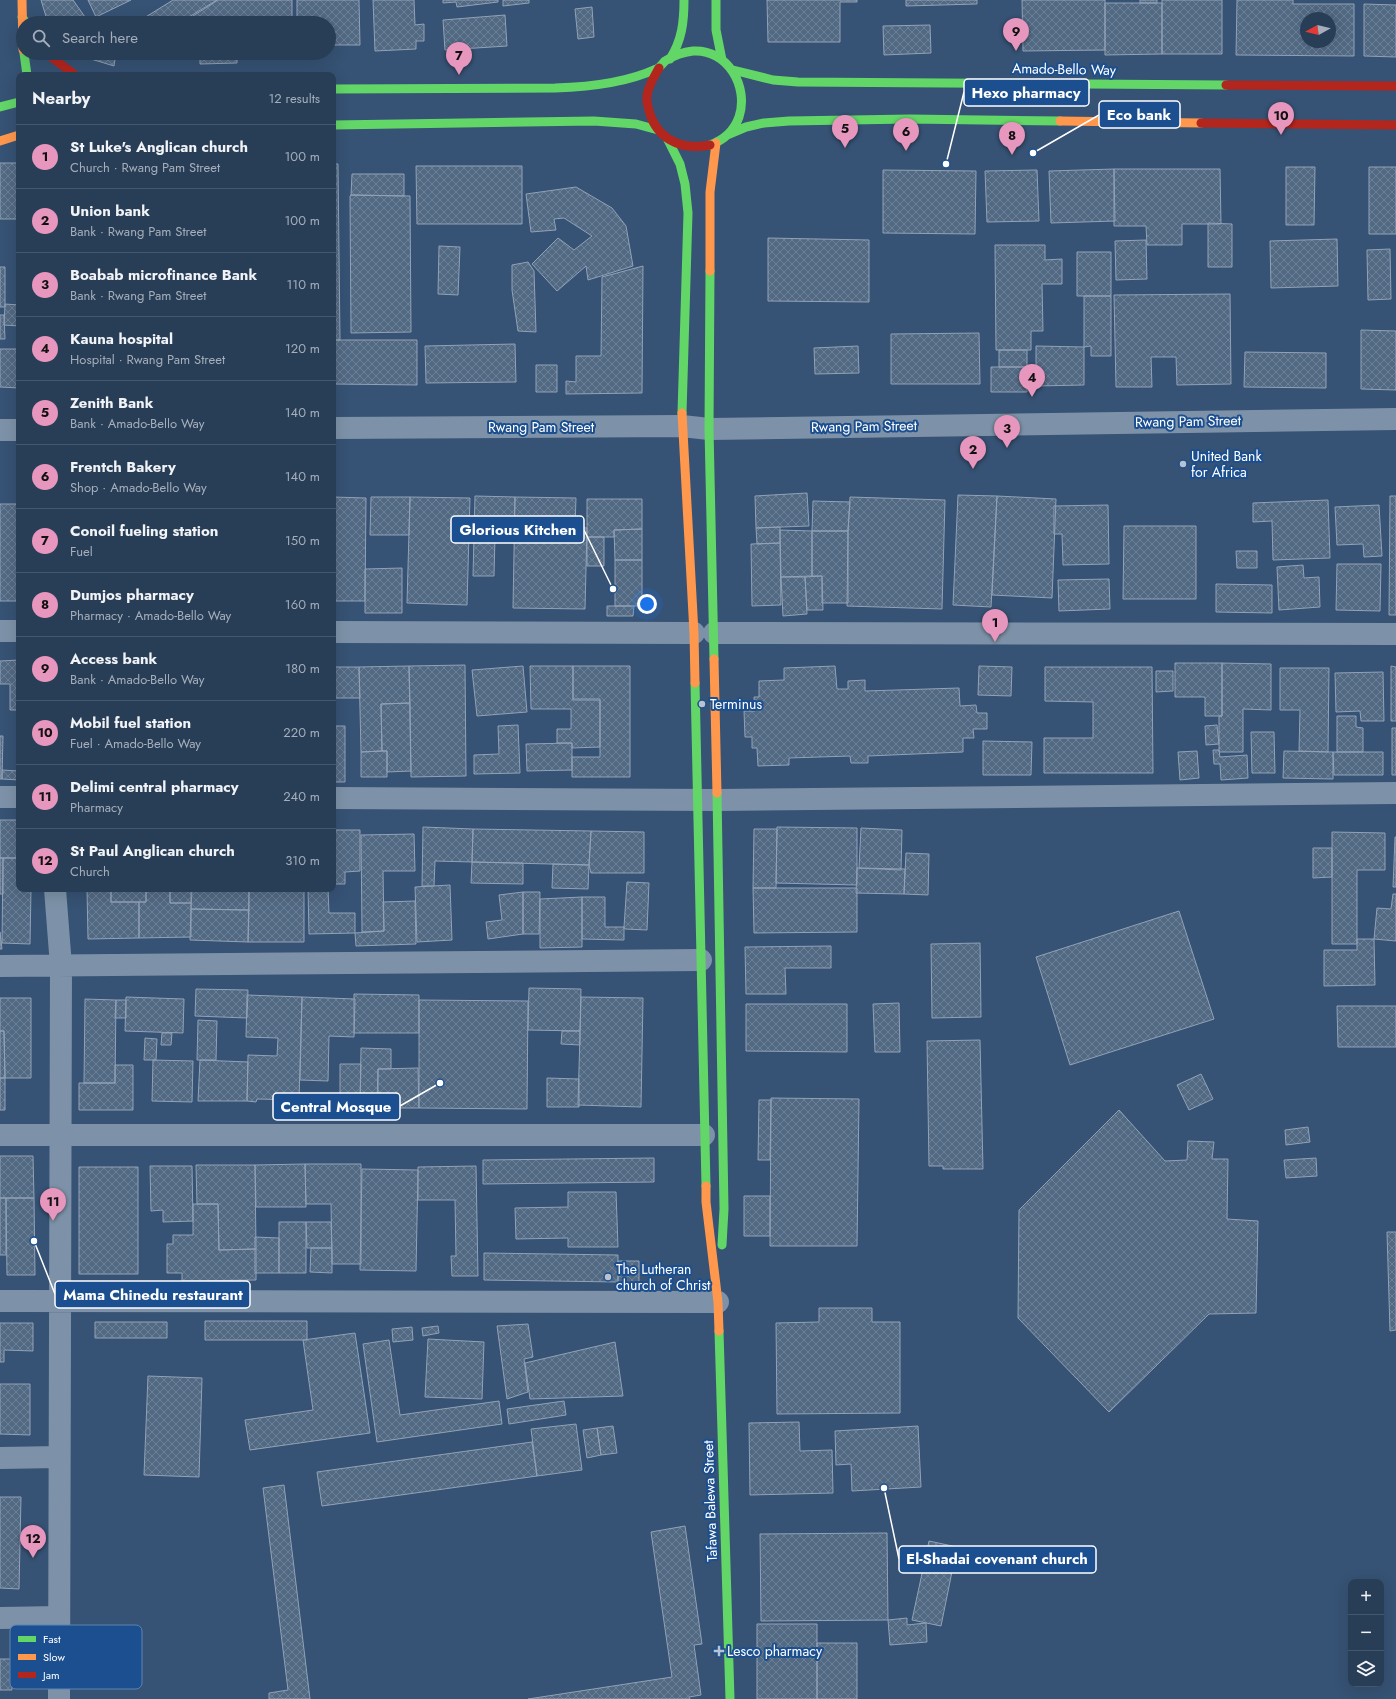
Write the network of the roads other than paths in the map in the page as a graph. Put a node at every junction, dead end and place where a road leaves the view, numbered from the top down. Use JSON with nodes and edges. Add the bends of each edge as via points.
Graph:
{"nodes":[{"id":1,"x":22,"y":0,"type":"edge"},
{"id":2,"x":684,"y":0,"type":"edge"},
{"id":3,"x":716,"y":0,"type":"edge"},
{"id":4,"x":24,"y":16,"type":"edge"},
{"id":5,"x":670,"y":59,"type":"junction"},
{"id":6,"x":25,"y":60,"type":"edge"},
{"id":7,"x":55,"y":60,"type":"edge"},
{"id":8,"x":722,"y":60,"type":"junction"},
{"id":9,"x":658,"y":68,"type":"junction"},
{"id":10,"x":733,"y":70,"type":"junction"},
{"id":11,"x":27,"y":72,"type":"edge"},
{"id":12,"x":71,"y":72,"type":"edge"},
{"id":13,"x":1396,"y":86,"type":"edge"},
{"id":14,"x":336,"y":89,"type":"edge"},
{"id":15,"x":16,"y":103,"type":"edge"},
{"id":16,"x":0,"y":107,"type":"edge"},
{"id":17,"x":336,"y":125,"type":"edge"},
{"id":18,"x":1396,"y":125,"type":"edge"},
{"id":19,"x":658,"y":130,"type":"junction"},
{"id":20,"x":727,"y":135,"type":"junction"},
{"id":21,"x":16,"y":136,"type":"edge"},
{"id":22,"x":668,"y":140,"type":"junction"},
{"id":23,"x":0,"y":141,"type":"edge"},
{"id":24,"x":716,"y":143,"type":"junction"},
{"id":25,"x":1396,"y":419,"type":"edge"},
{"id":26,"x":682,"y":426,"type":"junction"},
{"id":27,"x":336,"y":428,"type":"edge"},
{"id":28,"x":709,"y":429,"type":"junction"},
{"id":29,"x":0,"y":430,"type":"edge"},
{"id":30,"x":16,"y":430,"type":"edge"},
{"id":31,"x":0,"y":631,"type":"edge"},
{"id":32,"x":16,"y":631,"type":"edge"},
{"id":33,"x":336,"y":632,"type":"edge"},
{"id":34,"x":704,"y":633,"type":"junction"},
{"id":35,"x":1396,"y":634,"type":"edge"},
{"id":36,"x":1396,"y":793,"type":"edge"},
{"id":37,"x":0,"y":797,"type":"edge"},
{"id":38,"x":16,"y":797,"type":"edge"},
{"id":39,"x":336,"y":798,"type":"edge"},
{"id":40,"x":708,"y":800,"type":"junction"},
{"id":41,"x":55,"y":892,"type":"edge"},
{"id":42,"x":700,"y":960,"type":"junction"},
{"id":43,"x":0,"y":966,"type":"edge"},
{"id":44,"x":61,"y":966,"type":"junction"},
{"id":45,"x":0,"y":1135,"type":"edge"},
{"id":46,"x":704,"y":1135,"type":"junction"},
{"id":47,"x":61,"y":1136,"type":"junction"},
{"id":48,"x":0,"y":1301,"type":"edge"},
{"id":49,"x":60,"y":1302,"type":"junction"},
{"id":50,"x":718,"y":1302,"type":"junction"},
{"id":51,"x":59,"y":1457,"type":"junction"},
{"id":52,"x":0,"y":1458,"type":"edge"},
{"id":53,"x":59,"y":1617,"type":"junction"},
{"id":54,"x":0,"y":1618,"type":"edge"},
{"id":55,"x":59,"y":1625,"type":"edge"},
{"id":56,"x":730,"y":1699,"type":"edge"}],
"edges":[{"from":1,"to":4,"type":"street"},
{"from":2,"to":5,"type":"street","via":[[682,35],[679,46]]},
{"from":3,"to":8,"type":"street","via":[[716,30]]},
{"from":5,"to":8,"type":"street","via":[[682,53],[698,51]]},
{"from":5,"to":9,"type":"street"},
{"from":6,"to":11,"type":"street"},
{"from":7,"to":12,"type":"street"},
{"from":8,"to":10,"type":"street"},
{"from":9,"to":14,"type":"street","via":[[632,77],[584,86]]},
{"from":9,"to":19,"type":"street","via":[[650,82],[647,99],[650,116]]},
{"from":10,"to":13,"type":"street","name":"Amado-Bello Way","via":[[772,80],[798,82]]},
{"from":10,"to":20,"type":"street","via":[[742,89],[743,106],[738,122]]},
{"from":15,"to":16,"type":"street"},
{"from":17,"to":19,"type":"street","via":[[594,121],[636,124]]},
{"from":18,"to":20,"type":"street","via":[[902,119],[770,123]]},
{"from":19,"to":22,"type":"street"},
{"from":20,"to":24,"type":"street"},
{"from":21,"to":23,"type":"street"},
{"from":22,"to":24,"type":"street","via":[[683,146],[700,148]]},
{"from":22,"to":26,"type":"street","via":[[680,164],[688,214]]},
{"from":24,"to":28,"type":"street","via":[[710,192]]},
{"from":25,"to":28,"type":"street","name":"Rwang Pam Street"},
{"from":26,"to":27,"type":"street","name":"Rwang Pam Street"},
{"from":26,"to":28,"type":"street","name":"Rwang Pam Street"},
{"from":26,"to":34,"type":"street"},
{"from":28,"to":34,"type":"street"},
{"from":29,"to":30,"type":"street"},
{"from":31,"to":32,"type":"street"},
{"from":33,"to":34,"type":"street"},
{"from":34,"to":35,"type":"street"},
{"from":34,"to":40,"type":"street"},
{"from":34,"to":40,"type":"street"},
{"from":36,"to":40,"type":"street"},
{"from":37,"to":38,"type":"street"},
{"from":39,"to":40,"type":"street"},
{"from":40,"to":42,"type":"street"},
{"from":40,"to":50,"type":"street","via":[[722,1029],[724,1209]]},
{"from":41,"to":44,"type":"street"},
{"from":42,"to":44,"type":"street"},
{"from":42,"to":46,"type":"street"},
{"from":43,"to":44,"type":"street"},
{"from":44,"to":47,"type":"street"},
{"from":45,"to":47,"type":"street"},
{"from":46,"to":47,"type":"street"},
{"from":46,"to":50,"type":"street","via":[[706,1202]]},
{"from":47,"to":49,"type":"street"},
{"from":48,"to":49,"type":"street"},
{"from":49,"to":50,"type":"street"},
{"from":49,"to":51,"type":"street"},
{"from":50,"to":56,"type":"street","name":"Tafawa Balewa Street"},
{"from":51,"to":52,"type":"street"},
{"from":51,"to":53,"type":"street"},
{"from":53,"to":54,"type":"street"},
{"from":53,"to":55,"type":"street"}]}
